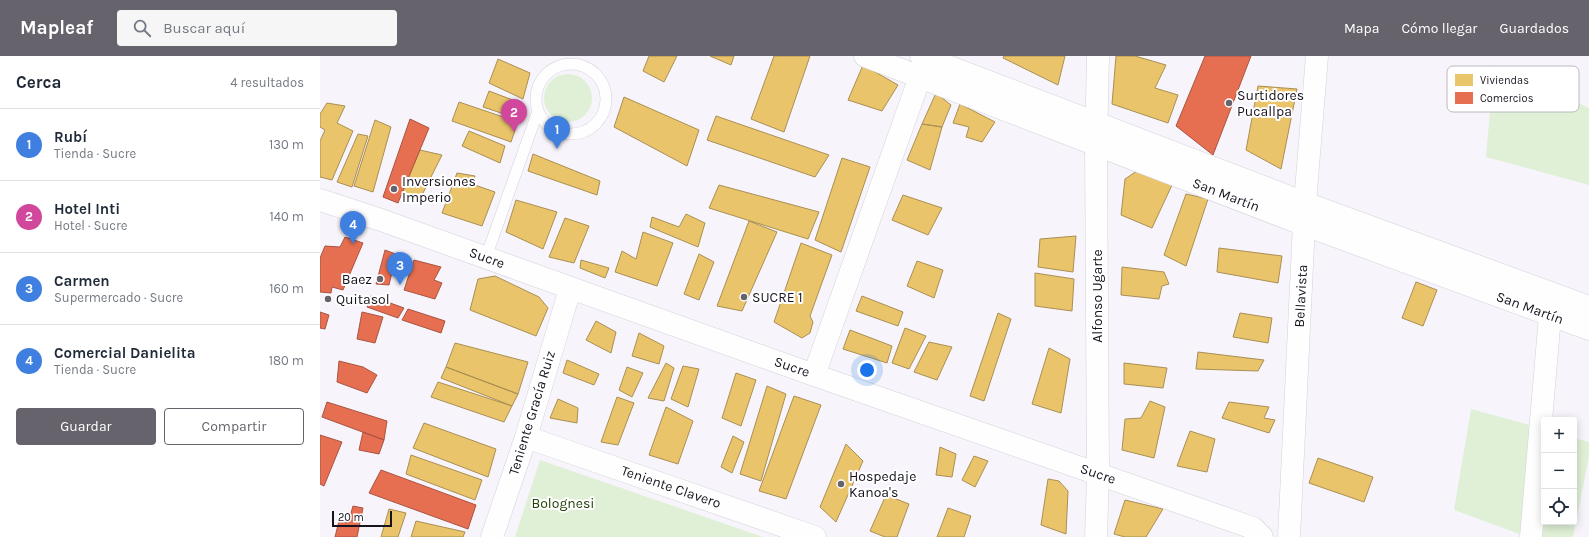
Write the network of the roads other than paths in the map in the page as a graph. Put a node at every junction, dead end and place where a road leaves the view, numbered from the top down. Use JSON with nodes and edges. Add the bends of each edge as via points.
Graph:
{"nodes":[{"id":1,"x":865,"y":56,"type":"edge"},
{"id":2,"x":1098,"y":56,"type":"edge"},
{"id":3,"x":1317,"y":56,"type":"edge"},
{"id":4,"x":922,"y":64,"type":"edge"},
{"id":5,"x":538,"y":111,"type":"junction"},
{"id":6,"x":1097,"y":123,"type":"junction"},
{"id":7,"x":1096,"y":146,"type":"junction"},
{"id":8,"x":320,"y":200,"type":"edge"},
{"id":9,"x":1306,"y":203,"type":"junction"},
{"id":10,"x":1304,"y":225,"type":"junction"},
{"id":11,"x":486,"y":257,"type":"junction"},
{"id":12,"x":570,"y":289,"type":"junction"},
{"id":13,"x":1550,"y":293,"type":"junction"},
{"id":14,"x":1589,"y":307,"type":"edge"},
{"id":15,"x":1550,"y":316,"type":"junction"},
{"id":16,"x":1589,"y":329,"type":"edge"},
{"id":17,"x":814,"y":375,"type":"junction"},
{"id":18,"x":526,"y":437,"type":"junction"},
{"id":19,"x":1098,"y":474,"type":"junction"},
{"id":20,"x":492,"y":537,"type":"edge"},
{"id":21,"x":815,"y":537,"type":"edge"},
{"id":22,"x":1096,"y":537,"type":"edge"},
{"id":23,"x":1262,"y":537,"type":"edge"},
{"id":24,"x":1289,"y":537,"type":"edge"},
{"id":25,"x":1531,"y":537,"type":"edge"}],
"edges":[{"from":1,"to":4,"type":"street","name":"San Martín"},
{"from":2,"to":6,"type":"street","name":"Alfonso Ugarte"},
{"from":3,"to":9,"type":"street","name":"Bellavista"},
{"from":4,"to":6,"type":"street","name":"San Martín"},
{"from":4,"to":7,"type":"street","name":"San Martín"},
{"from":4,"to":17,"type":"street"},
{"from":5,"to":5,"type":"lane","via":[[536,100],[539,84],[550,70],[561,65],[584,65],[598,76],[606,91],[603,114],[596,124],[575,134],[553,129]]},
{"from":5,"to":11,"type":"lane"},
{"from":6,"to":7,"type":"street","name":"Alfonso Ugarte"},
{"from":6,"to":9,"type":"street","name":"San Martín"},
{"from":7,"to":10,"type":"street","name":"San Martín"},
{"from":7,"to":19,"type":"street","name":"Alfonso Ugarte"},
{"from":8,"to":11,"type":"street","name":"Sucre"},
{"from":9,"to":10,"type":"street","name":"Bellavista"},
{"from":9,"to":13,"type":"street","name":"San Martín"},
{"from":10,"to":15,"type":"street","name":"San Martín"},
{"from":10,"to":24,"type":"street","name":"Bellavista"},
{"from":11,"to":12,"type":"street","name":"Sucre"},
{"from":12,"to":17,"type":"street","name":"Sucre"},
{"from":12,"to":18,"type":"street","name":"Teniente Gracía Ruiz"},
{"from":13,"to":14,"type":"street","name":"San Martín"},
{"from":13,"to":15,"type":"street"},
{"from":15,"to":16,"type":"street","name":"San Martín"},
{"from":15,"to":25,"type":"street"},
{"from":17,"to":19,"type":"street","name":"Sucre"},
{"from":18,"to":20,"type":"street","name":"Teniente Gracía Ruiz"},
{"from":18,"to":21,"type":"street","name":"Teniente Clavero"},
{"from":19,"to":22,"type":"street","name":"Alfonso Ugarte"},
{"from":19,"to":23,"type":"street","name":"Sucre","via":[[1254,528]]}]}
